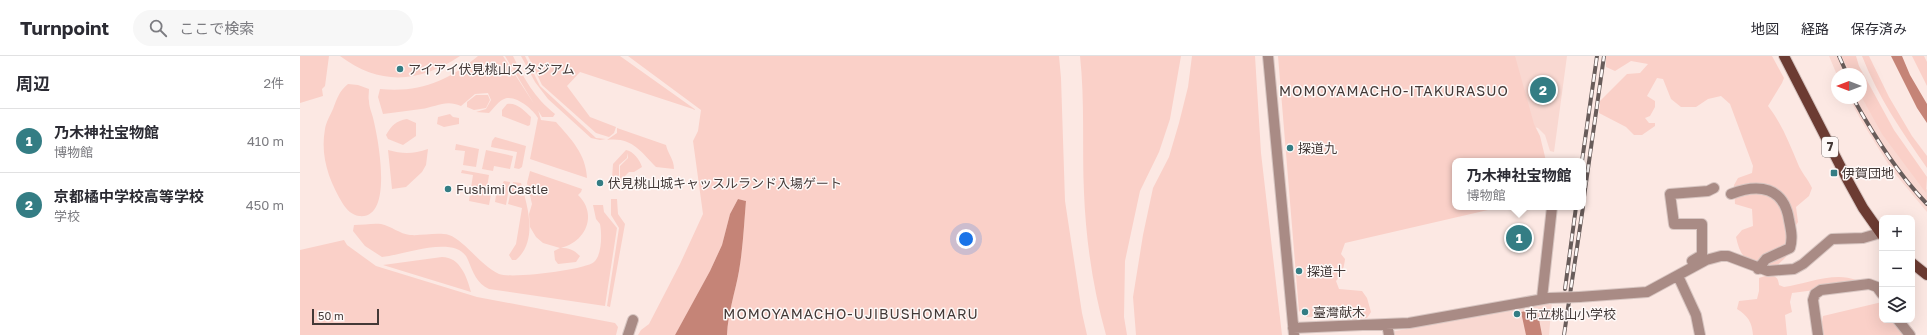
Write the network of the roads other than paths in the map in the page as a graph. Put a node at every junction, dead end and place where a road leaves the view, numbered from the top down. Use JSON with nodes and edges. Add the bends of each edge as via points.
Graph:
{"nodes":[{"id":1,"x":1268,"y":56,"type":"edge"},
{"id":2,"x":1784,"y":56,"type":"edge"},
{"id":3,"x":1714,"y":188,"type":"dead end"},
{"id":4,"x":1731,"y":194,"type":"dead end"},
{"id":5,"x":1552,"y":210,"type":"edge"},
{"id":6,"x":1879,"y":231,"type":"edge"},
{"id":7,"x":1879,"y":234,"type":"edge"},
{"id":8,"x":1915,"y":265,"type":"edge"},
{"id":9,"x":1758,"y":268,"type":"junction"},
{"id":10,"x":1690,"y":269,"type":"junction"},
{"id":11,"x":1927,"y":275,"type":"edge"},
{"id":12,"x":1678,"y":276,"type":"junction"},
{"id":13,"x":1879,"y":290,"type":"edge"},
{"id":14,"x":1546,"y":298,"type":"junction"},
{"id":15,"x":633,"y":320,"type":"dead end"},
{"id":16,"x":1900,"y":323,"type":"edge"},
{"id":17,"x":1387,"y":324,"type":"junction"},
{"id":18,"x":1293,"y":331,"type":"edge"},
{"id":19,"x":628,"y":335,"type":"edge"},
{"id":20,"x":1389,"y":335,"type":"edge"},
{"id":21,"x":1700,"y":335,"type":"edge"},
{"id":22,"x":1818,"y":335,"type":"edge"},
{"id":23,"x":1910,"y":335,"type":"edge"}],
"edges":[{"from":1,"to":18,"type":"street"},
{"from":2,"to":6,"type":"main road","number":"7","via":[[1847,179]]},
{"from":3,"to":10,"type":"street","via":[[1708,191],[1670,194],[1674,224],[1702,224],[1702,255],[1687,264]]},
{"from":4,"to":9,"type":"street","via":[[1744,189],[1774,192],[1787,208],[1792,239],[1790,248],[1766,259]]},
{"from":5,"to":14,"type":"street"},
{"from":7,"to":9,"type":"street","via":[[1832,239],[1794,269],[1768,271]]},
{"from":8,"to":11,"type":"main road"},
{"from":9,"to":10,"type":"street","via":[[1728,256],[1721,256],[1706,260]]},
{"from":10,"to":12,"type":"street"},
{"from":12,"to":14,"type":"street","bridge":true,"via":[[1648,292]]},
{"from":12,"to":21,"type":"street","via":[[1696,315]]},
{"from":13,"to":22,"type":"street","via":[[1869,284],[1821,290],[1815,294],[1812,300]]},
{"from":14,"to":17,"type":"street","via":[[1409,323]]},
{"from":15,"to":19,"type":"street"},
{"from":16,"to":23,"type":"street"},
{"from":17,"to":18,"type":"street"},
{"from":17,"to":20,"type":"street"}]}
